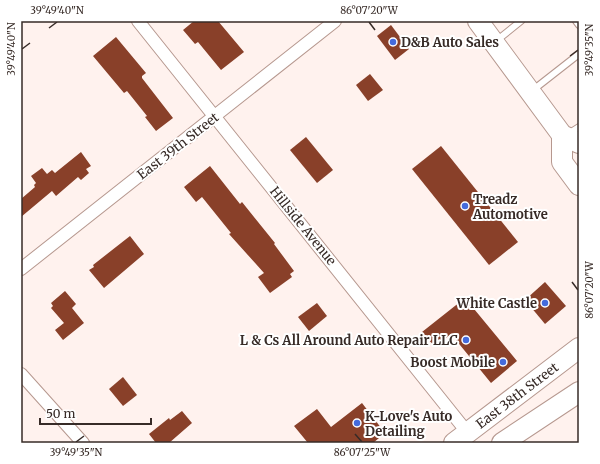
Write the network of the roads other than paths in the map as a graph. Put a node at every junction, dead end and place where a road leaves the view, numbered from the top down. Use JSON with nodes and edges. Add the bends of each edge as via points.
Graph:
{"nodes":[{"id":1,"x":138,"y":21,"type":"edge"},
{"id":2,"x":335,"y":21,"type":"edge"},
{"id":3,"x":478,"y":21,"type":"edge"},
{"id":4,"x":521,"y":21,"type":"edge"},
{"id":5,"x":576,"y":21,"type":"edge"},
{"id":6,"x":579,"y":25,"type":"edge"},
{"id":7,"x":494,"y":43,"type":"junction"},
{"id":8,"x":579,"y":54,"type":"edge"},
{"id":9,"x":530,"y":92,"type":"junction"},
{"id":10,"x":215,"y":117,"type":"junction"},
{"id":11,"x":571,"y":135,"type":"edge"},
{"id":12,"x":579,"y":185,"type":"edge"},
{"id":13,"x":21,"y":269,"type":"edge"},
{"id":14,"x":579,"y":348,"type":"edge"},
{"id":15,"x":21,"y":374,"type":"edge"},
{"id":16,"x":579,"y":392,"type":"edge"},
{"id":17,"x":461,"y":438,"type":"edge"},
{"id":18,"x":83,"y":443,"type":"edge"},
{"id":19,"x":502,"y":443,"type":"edge"}],
"edges":[{"from":1,"to":10,"type":"street","name":"Hillside Avenue"},
{"from":2,"to":10,"type":"street","name":"East 39th Street"},
{"from":3,"to":7,"type":"main road"},
{"from":4,"to":7,"type":"lane"},
{"from":5,"to":6,"type":"lane"},
{"from":7,"to":9,"type":"main road"},
{"from":8,"to":9,"type":"lane"},
{"from":9,"to":11,"type":"main road"},
{"from":10,"to":13,"type":"street","name":"East 39th Street"},
{"from":10,"to":17,"type":"street","name":"Hillside Avenue"},
{"from":11,"to":12,"type":"main road","via":[[562,162]]},
{"from":14,"to":17,"type":"main road","name":"East 38th Street"},
{"from":15,"to":18,"type":"street"},
{"from":16,"to":19,"type":"main road"}]}
